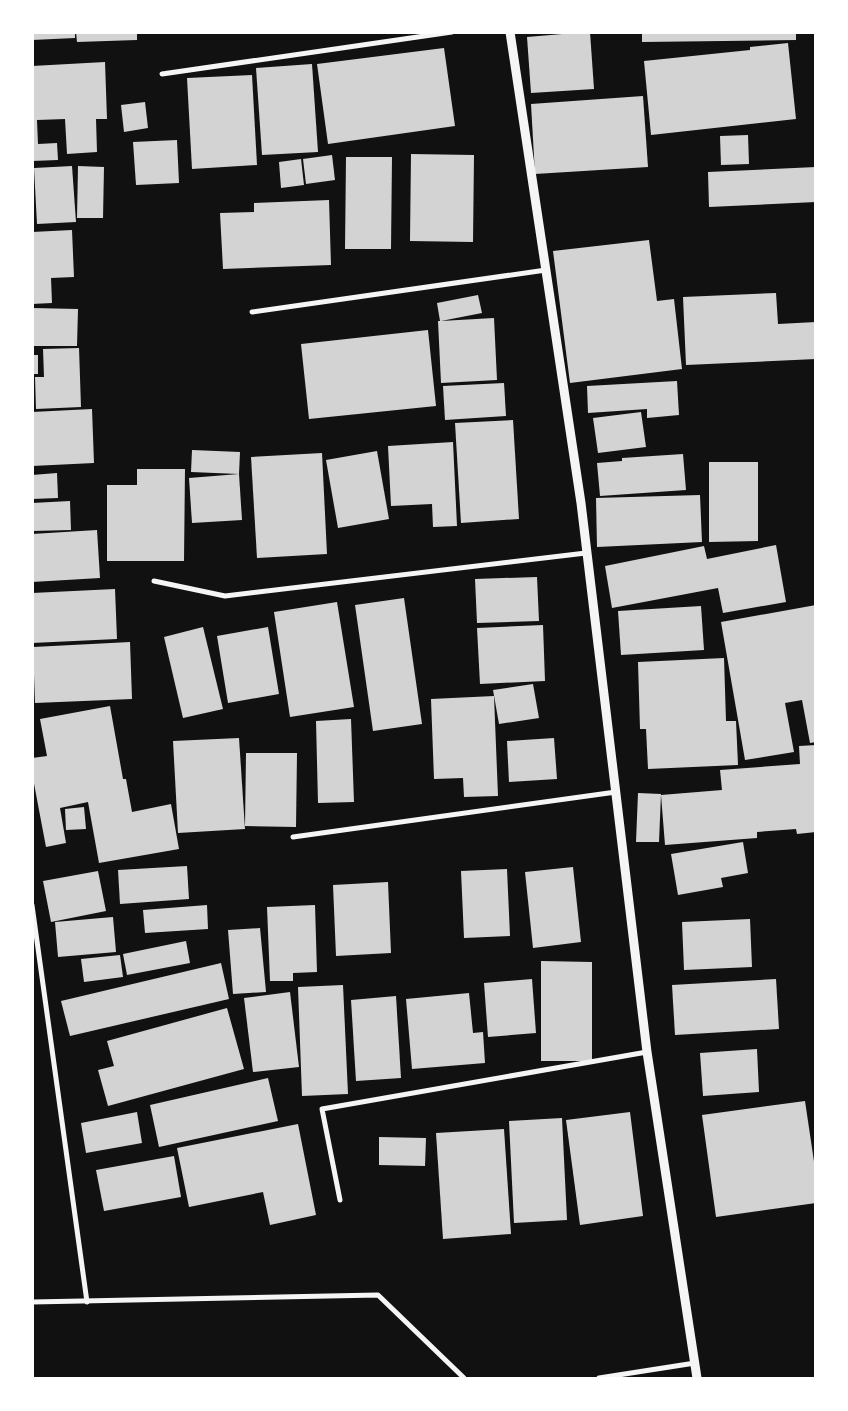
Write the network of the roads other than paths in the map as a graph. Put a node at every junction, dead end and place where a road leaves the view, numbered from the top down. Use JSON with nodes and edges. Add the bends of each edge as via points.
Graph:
{"nodes":[{"id":1,"x":452,"y":32,"type":"edge"},
{"id":2,"x":510,"y":32,"type":"edge"},
{"id":3,"x":162,"y":74,"type":"dead end"},
{"id":4,"x":546,"y":270,"type":"junction"},
{"id":5,"x":252,"y":312,"type":"dead end"},
{"id":6,"x":586,"y":552,"type":"junction"},
{"id":7,"x":154,"y":581,"type":"dead end"},
{"id":8,"x":616,"y":792,"type":"junction"},
{"id":9,"x":293,"y":837,"type":"dead end"},
{"id":10,"x":32,"y":905,"type":"edge"},
{"id":11,"x":647,"y":1052,"type":"junction"},
{"id":12,"x":340,"y":1200,"type":"dead end"},
{"id":13,"x":32,"y":1302,"type":"edge"},
{"id":14,"x":86,"y":1302,"type":"junction"},
{"id":15,"x":695,"y":1363,"type":"junction"},
{"id":16,"x":464,"y":1378,"type":"edge"},
{"id":17,"x":599,"y":1378,"type":"edge"},
{"id":18,"x":697,"y":1378,"type":"edge"}],
"edges":[{"from":1,"to":3,"type":"street"},
{"from":2,"to":4,"type":"street"},
{"from":4,"to":5,"type":"street"},
{"from":4,"to":6,"type":"street"},
{"from":6,"to":7,"type":"street","via":[[225,596]]},
{"from":6,"to":8,"type":"street"},
{"from":8,"to":9,"type":"street"},
{"from":8,"to":11,"type":"street"},
{"from":10,"to":14,"type":"street"},
{"from":11,"to":12,"type":"street","via":[[322,1109]]},
{"from":11,"to":15,"type":"street"},
{"from":13,"to":14,"type":"street"},
{"from":14,"to":16,"type":"street","via":[[378,1295]]},
{"from":15,"to":17,"type":"street"},
{"from":15,"to":18,"type":"street"}]}
